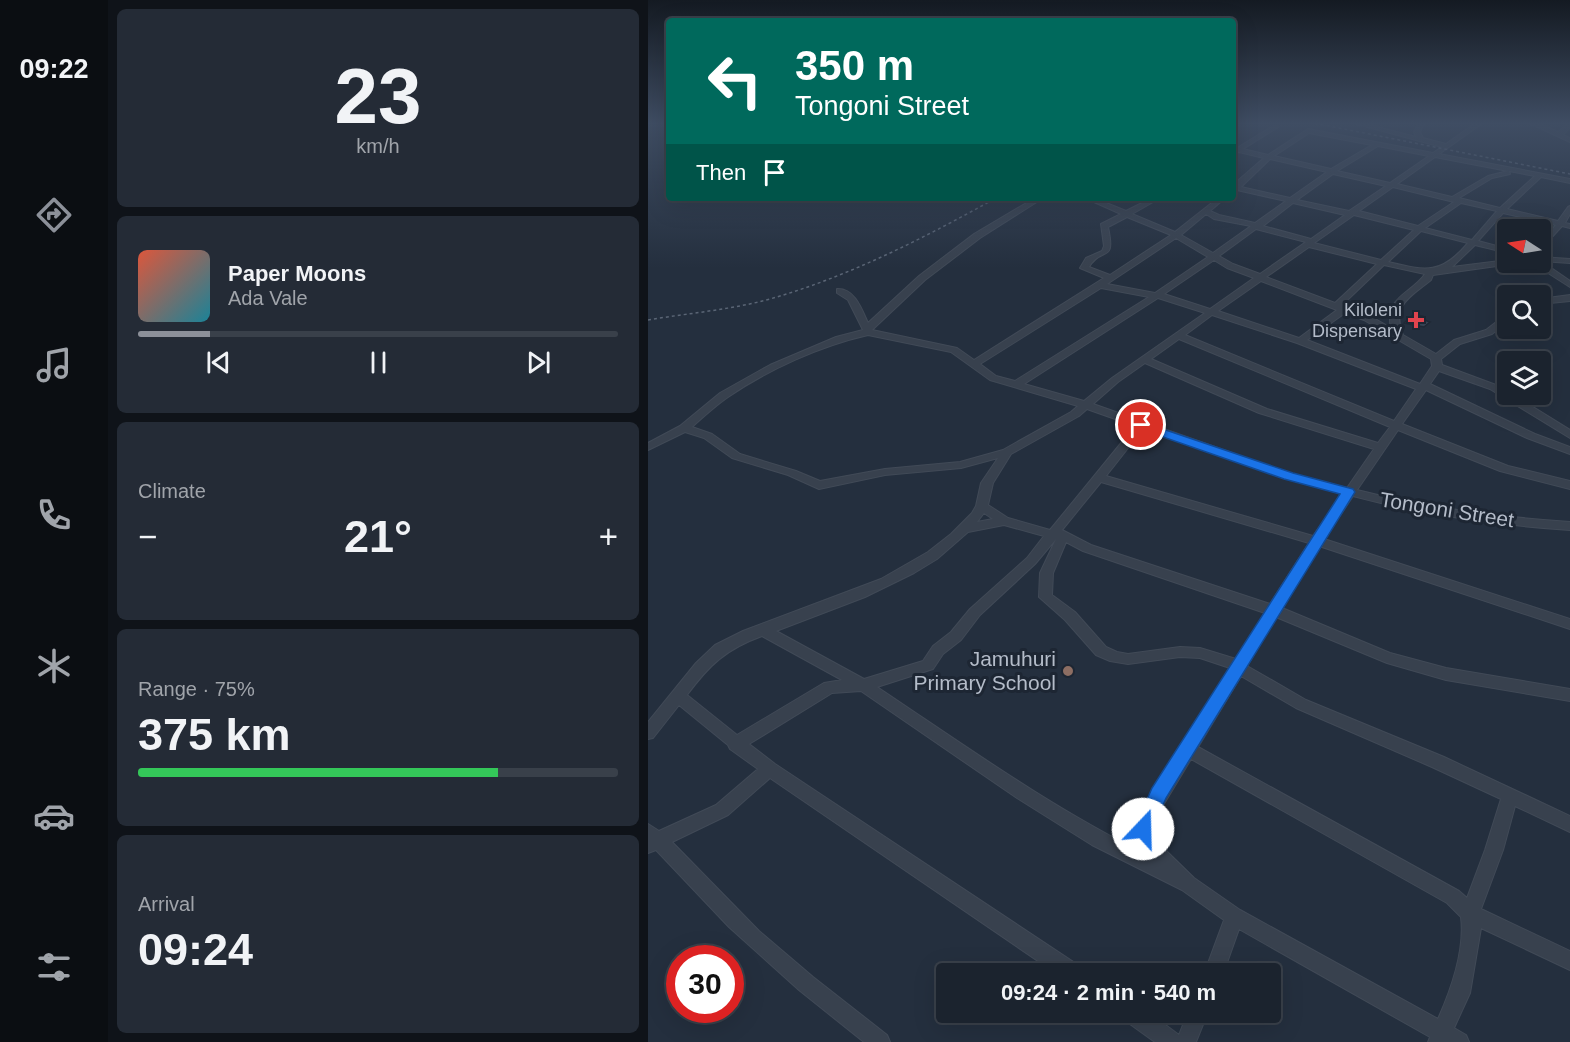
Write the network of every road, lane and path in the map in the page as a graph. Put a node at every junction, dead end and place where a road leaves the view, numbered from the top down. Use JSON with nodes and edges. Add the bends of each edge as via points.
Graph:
{"nodes":[{"id":1,"x":1254,"y":171,"type":"edge"},
{"id":2,"x":1333,"y":171,"type":"joint"},
{"id":3,"x":1411,"y":171,"type":"edge"},
{"id":4,"x":1515,"y":171,"type":"joint"},
{"id":5,"x":1540,"y":175,"type":"junction"},
{"id":6,"x":1570,"y":181,"type":"edge"},
{"id":7,"x":1392,"y":185,"type":"junction"},
{"id":8,"x":1236,"y":186,"type":"edge"},
{"id":9,"x":1236,"y":188,"type":"edge"},
{"id":10,"x":1294,"y":199,"type":"junction"},
{"id":11,"x":1457,"y":200,"type":"junction"},
{"id":12,"x":1035,"y":201,"type":"edge"},
{"id":13,"x":1096,"y":201,"type":"edge"},
{"id":14,"x":1151,"y":201,"type":"edge"},
{"id":15,"x":1218,"y":201,"type":"edge"},
{"id":16,"x":1570,"y":208,"type":"edge"},
{"id":17,"x":1503,"y":210,"type":"junction"},
{"id":18,"x":1205,"y":211,"type":"junction"},
{"id":19,"x":1352,"y":213,"type":"junction"},
{"id":20,"x":1127,"y":214,"type":"junction"},
{"id":21,"x":1560,"y":223,"type":"junction"},
{"id":22,"x":1258,"y":226,"type":"junction"},
{"id":23,"x":1570,"y":226,"type":"edge"},
{"id":24,"x":1420,"y":228,"type":"junction"},
{"id":25,"x":1551,"y":234,"type":"edge"},
{"id":26,"x":1176,"y":235,"type":"junction"},
{"id":27,"x":1310,"y":242,"type":"junction"},
{"id":28,"x":1474,"y":242,"type":"junction"},
{"id":29,"x":1497,"y":248,"type":"edge"},
{"id":30,"x":1214,"y":257,"type":"junction"},
{"id":31,"x":1551,"y":260,"type":"edge"},
{"id":32,"x":1570,"y":261,"type":"edge"},
{"id":33,"x":1383,"y":262,"type":"junction"},
{"id":34,"x":1497,"y":263,"type":"edge"},
{"id":35,"x":1433,"y":272,"type":"junction"},
{"id":36,"x":1551,"y":272,"type":"edge"},
{"id":37,"x":1261,"y":277,"type":"junction"},
{"id":38,"x":1111,"y":278,"type":"junction"},
{"id":39,"x":1100,"y":285,"type":"junction"},
{"id":40,"x":1570,"y":285,"type":"edge"},
{"id":41,"x":840,"y":291,"type":"dead end"},
{"id":42,"x":1155,"y":295,"type":"junction"},
{"id":43,"x":1570,"y":298,"type":"edge"},
{"id":44,"x":1551,"y":301,"type":"edge"},
{"id":45,"x":1340,"y":308,"type":"junction"},
{"id":46,"x":1211,"y":312,"type":"junction"},
{"id":47,"x":1497,"y":325,"type":"edge"},
{"id":48,"x":867,"y":331,"type":"junction"},
{"id":49,"x":1179,"y":336,"type":"junction"},
{"id":50,"x":1399,"y":338,"type":"junction"},
{"id":51,"x":1300,"y":341,"type":"junction"},
{"id":52,"x":1146,"y":360,"type":"junction"},
{"id":53,"x":975,"y":363,"type":"junction"},
{"id":54,"x":1436,"y":363,"type":"junction"},
{"id":55,"x":1016,"y":385,"type":"junction"},
{"id":56,"x":1422,"y":386,"type":"junction"},
{"id":57,"x":1086,"y":405,"type":"junction"},
{"id":58,"x":1141,"y":425,"type":"junction"},
{"id":59,"x":1396,"y":427,"type":"junction"},
{"id":60,"x":684,"y":428,"type":"junction"},
{"id":61,"x":1570,"y":435,"type":"edge"},
{"id":62,"x":648,"y":447,"type":"edge"},
{"id":63,"x":1379,"y":447,"type":"junction"},
{"id":64,"x":1570,"y":451,"type":"edge"},
{"id":65,"x":1007,"y":452,"type":"junction"},
{"id":66,"x":1100,"y":478,"type":"junction"},
{"id":67,"x":1570,"y":485,"type":"edge"},
{"id":68,"x":1348,"y":492,"type":"junction"},
{"id":69,"x":982,"y":506,"type":"junction"},
{"id":70,"x":1005,"y":521,"type":"junction"},
{"id":71,"x":1570,"y":526,"type":"edge"},
{"id":72,"x":966,"y":528,"type":"junction"},
{"id":73,"x":1058,"y":535,"type":"junction"},
{"id":74,"x":1316,"y":541,"type":"junction"},
{"id":75,"x":1272,"y":610,"type":"junction"},
{"id":76,"x":1570,"y":624,"type":"edge"},
{"id":77,"x":763,"y":630,"type":"junction"},
{"id":78,"x":1237,"y":666,"type":"junction"},
{"id":79,"x":863,"y":685,"type":"junction"},
{"id":80,"x":1570,"y":695,"type":"edge"},
{"id":81,"x":679,"y":697,"type":"junction"},
{"id":82,"x":648,"y":733,"type":"edge"},
{"id":83,"x":735,"y":744,"type":"junction"},
{"id":84,"x":1188,"y":750,"type":"junction"},
{"id":85,"x":769,"y":769,"type":"junction"},
{"id":86,"x":1509,"y":796,"type":"junction"},
{"id":87,"x":1570,"y":824,"type":"edge"},
{"id":88,"x":651,"y":839,"type":"edge"},
{"id":89,"x":1188,"y":884,"type":"junction"},
{"id":90,"x":1470,"y":913,"type":"junction"},
{"id":91,"x":1234,"y":916,"type":"junction"},
{"id":92,"x":1570,"y":961,"type":"edge"},
{"id":93,"x":1058,"y":963,"type":"edge"},
{"id":94,"x":1217,"y":963,"type":"edge"},
{"id":95,"x":1145,"y":1023,"type":"edge"},
{"id":96,"x":1194,"y":1023,"type":"edge"},
{"id":97,"x":1446,"y":1039,"type":"edge"},
{"id":98,"x":880,"y":1042,"type":"edge"},
{"id":99,"x":1172,"y":1042,"type":"edge"},
{"id":100,"x":1186,"y":1042,"type":"edge"}],
"edges":[{"from":1,"to":8,"type":"street"},
{"from":2,"to":7,"type":"street"},
{"from":2,"to":10,"type":"street"},
{"from":3,"to":7,"type":"street"},
{"from":4,"to":5,"type":"street"},
{"from":4,"to":11,"type":"street","via":[[1490,177]]},
{"from":5,"to":6,"type":"street"},
{"from":5,"to":17,"type":"street"},
{"from":7,"to":11,"type":"street"},
{"from":7,"to":19,"type":"street"},
{"from":9,"to":10,"type":"street"},
{"from":10,"to":19,"type":"street"},
{"from":10,"to":22,"type":"street"},
{"from":11,"to":17,"type":"street"},
{"from":11,"to":24,"type":"street"},
{"from":12,"to":48,"type":"street","via":[[976,236],[917,283]]},
{"from":13,"to":20,"type":"street"},
{"from":14,"to":20,"type":"street"},
{"from":15,"to":18,"type":"street"},
{"from":16,"to":21,"type":"street"},
{"from":17,"to":21,"type":"street"},
{"from":17,"to":28,"type":"street"},
{"from":18,"to":22,"type":"street"},
{"from":18,"to":26,"type":"street"},
{"from":19,"to":24,"type":"street"},
{"from":19,"to":27,"type":"street"},
{"from":20,"to":26,"type":"street"},
{"from":20,"to":38,"type":"street","via":[[1104,225],[1108,244],[1105,252],[1084,267]]},
{"from":21,"to":23,"type":"street"},
{"from":21,"to":25,"type":"street"},
{"from":22,"to":27,"type":"street"},
{"from":22,"to":30,"type":"street"},
{"from":24,"to":28,"type":"street"},
{"from":24,"to":33,"type":"street"},
{"from":26,"to":30,"type":"street"},
{"from":26,"to":38,"type":"street"},
{"from":27,"to":33,"type":"street"},
{"from":27,"to":37,"type":"street"},
{"from":28,"to":29,"type":"street"},
{"from":28,"to":35,"type":"street","via":[[1463,254]]},
{"from":30,"to":37,"type":"street"},
{"from":30,"to":42,"type":"street"},
{"from":31,"to":32,"type":"street"},
{"from":33,"to":35,"type":"street"},
{"from":33,"to":45,"type":"street"},
{"from":34,"to":35,"type":"street"},
{"from":35,"to":50,"type":"street","via":[[1396,306],[1392,322]]},
{"from":36,"to":40,"type":"street"},
{"from":37,"to":45,"type":"street"},
{"from":37,"to":46,"type":"street"},
{"from":38,"to":39,"type":"street"},
{"from":39,"to":42,"type":"street"},
{"from":39,"to":53,"type":"street","via":[[1024,328]]},
{"from":41,"to":48,"type":"street","via":[[852,299]]},
{"from":42,"to":46,"type":"street"},
{"from":42,"to":55,"type":"street"},
{"from":43,"to":44,"type":"street"},
{"from":45,"to":50,"type":"street","via":[[1373,321]]},
{"from":45,"to":51,"type":"street"},
{"from":46,"to":49,"type":"street"},
{"from":46,"to":51,"type":"street"},
{"from":47,"to":54,"type":"street","via":[[1489,332],[1457,342]]},
{"from":48,"to":53,"type":"street","name":"Tongoni Street","via":[[954,350]]},
{"from":48,"to":60,"type":"street","via":[[773,367],[724,395]]},
{"from":49,"to":52,"type":"street"},
{"from":49,"to":59,"type":"street"},
{"from":50,"to":54,"type":"street"},
{"from":51,"to":56,"type":"street"},
{"from":52,"to":57,"type":"street"},
{"from":52,"to":63,"type":"street","via":[[1263,411]]},
{"from":53,"to":55,"type":"street","name":"Tongoni Street","via":[[984,373]]},
{"from":54,"to":56,"type":"street"},
{"from":54,"to":61,"type":"street","via":[[1499,391]]},
{"from":55,"to":57,"type":"street","name":"Tongoni Street"},
{"from":56,"to":59,"type":"street"},
{"from":56,"to":64,"type":"street"},
{"from":57,"to":58,"type":"street","name":"Tongoni Street"},
{"from":57,"to":65,"type":"street"},
{"from":58,"to":66,"type":"street"},
{"from":58,"to":68,"type":"street","name":"Tongoni Street","via":[[1288,476]]},
{"from":59,"to":63,"type":"street"},
{"from":59,"to":67,"type":"street","via":[[1504,469]]},
{"from":60,"to":62,"type":"street"},
{"from":60,"to":65,"type":"street","via":[[708,436],[736,456],[819,485],[885,472],[961,465]]},
{"from":63,"to":68,"type":"street"},
{"from":65,"to":69,"type":"street","via":[[987,483]]},
{"from":66,"to":73,"type":"street"},
{"from":66,"to":74,"type":"street"},
{"from":68,"to":71,"type":"street","name":"Tongoni Street","via":[[1448,513]]},
{"from":68,"to":74,"type":"street"},
{"from":69,"to":70,"type":"street"},
{"from":69,"to":72,"type":"street"},
{"from":70,"to":72,"type":"street"},
{"from":70,"to":73,"type":"street"},
{"from":72,"to":77,"type":"street","via":[[895,580]]},
{"from":73,"to":75,"type":"street"},
{"from":73,"to":78,"type":"street","via":[[1044,585],[1046,597],[1070,616],[1101,651],[1128,659],[1200,653]]},
{"from":73,"to":79,"type":"street","via":[[975,612],[928,665]]},
{"from":74,"to":75,"type":"street"},
{"from":74,"to":76,"type":"street"},
{"from":75,"to":78,"type":"street"},
{"from":75,"to":80,"type":"street","via":[[1387,658],[1446,674]]},
{"from":77,"to":79,"type":"street"},
{"from":77,"to":81,"type":"street","via":[[721,648]]},
{"from":78,"to":84,"type":"street"},
{"from":78,"to":86,"type":"street","via":[[1301,704]]},
{"from":79,"to":83,"type":"street","via":[[823,690]]},
{"from":79,"to":89,"type":"street","via":[[1098,839]]},
{"from":81,"to":82,"type":"street"},
{"from":81,"to":83,"type":"street"},
{"from":83,"to":85,"type":"street"},
{"from":84,"to":89,"type":"street","via":[[1158,794],[1143,835],[1144,842]]},
{"from":84,"to":90,"type":"street","via":[[1453,897]]},
{"from":85,"to":88,"type":"street","via":[[722,810]]},
{"from":85,"to":93,"type":"street"},
{"from":86,"to":87,"type":"street"},
{"from":86,"to":90,"type":"street"},
{"from":88,"to":98,"type":"street","via":[[784,966]]},
{"from":89,"to":91,"type":"street"},
{"from":90,"to":92,"type":"street"},
{"from":90,"to":97,"type":"street","via":[[1472,930],[1465,971]]},
{"from":91,"to":94,"type":"street"},
{"from":91,"to":97,"type":"street"},
{"from":95,"to":99,"type":"street"},
{"from":96,"to":100,"type":"street"}]}
